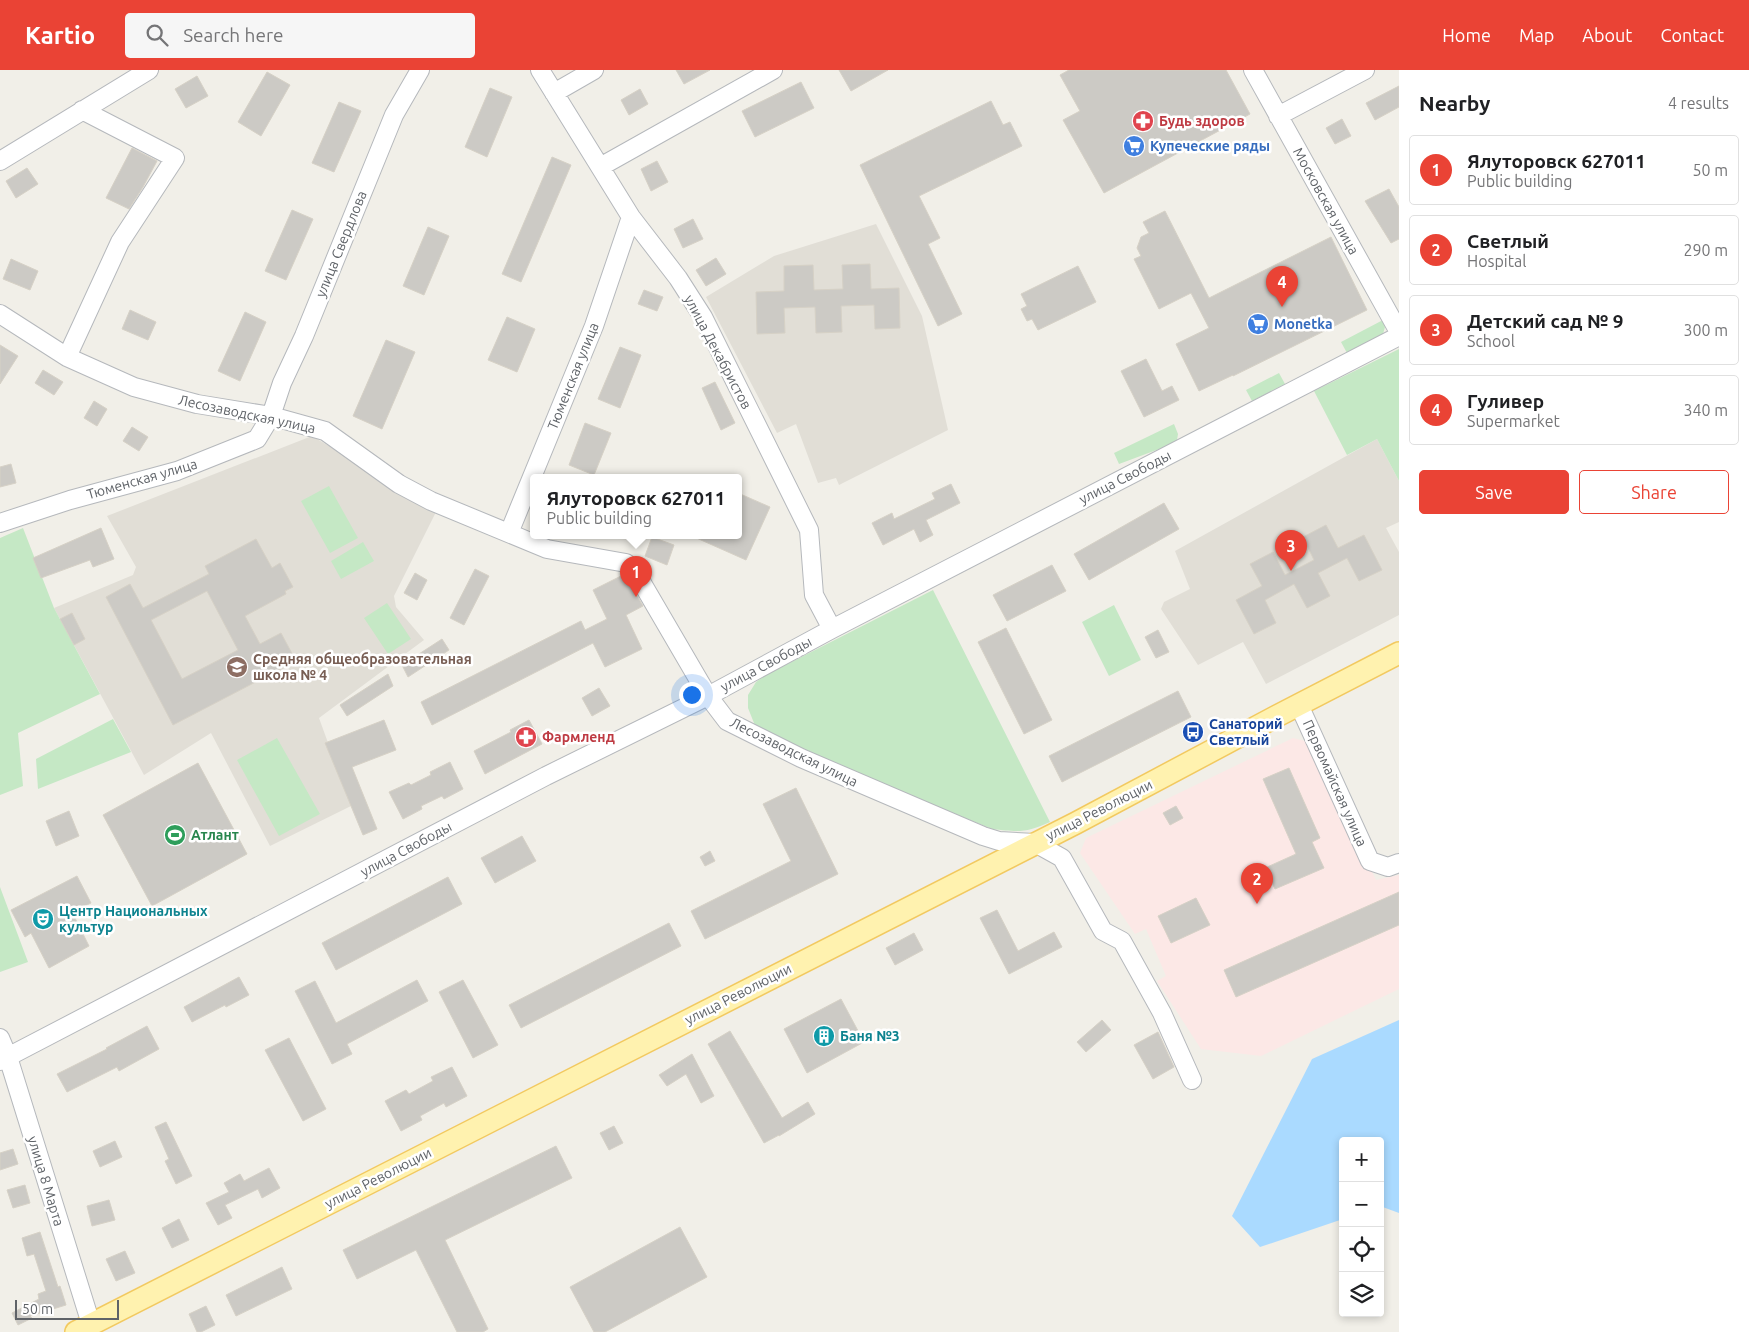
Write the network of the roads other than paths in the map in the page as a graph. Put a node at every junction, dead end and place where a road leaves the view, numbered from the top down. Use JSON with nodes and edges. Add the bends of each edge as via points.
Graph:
{"nodes":[{"id":1,"x":149,"y":70,"type":"edge"},
{"id":2,"x":540,"y":70,"type":"edge"},
{"id":3,"x":594,"y":70,"type":"edge"},
{"id":4,"x":773,"y":70,"type":"edge"},
{"id":5,"x":1253,"y":70,"type":"edge"},
{"id":6,"x":1365,"y":70,"type":"edge"},
{"id":7,"x":421,"y":71,"type":"edge"},
{"id":8,"x":554,"y":93,"type":"junction"},
{"id":9,"x":82,"y":110,"type":"junction"},
{"id":10,"x":1278,"y":116,"type":"junction"},
{"id":11,"x":0,"y":161,"type":"edge"},
{"id":12,"x":600,"y":167,"type":"junction"},
{"id":13,"x":631,"y":217,"type":"junction"},
{"id":14,"x":0,"y":314,"type":"edge"},
{"id":15,"x":1399,"y":332,"type":"edge"},
{"id":16,"x":1399,"y":336,"type":"edge"},
{"id":17,"x":67,"y":357,"type":"junction"},
{"id":18,"x":271,"y":416,"type":"junction"},
{"id":19,"x":534,"y":474,"type":"edge"},
{"id":20,"x":530,"y":483,"type":"edge"},
{"id":21,"x":0,"y":523,"type":"edge"},
{"id":22,"x":509,"y":534,"type":"junction"},
{"id":23,"x":832,"y":629,"type":"junction"},
{"id":24,"x":1399,"y":653,"type":"edge"},
{"id":25,"x":708,"y":696,"type":"junction"},
{"id":26,"x":1299,"y":705,"type":"junction"},
{"id":27,"x":1035,"y":843,"type":"junction"},
{"id":28,"x":1399,"y":863,"type":"edge"},
{"id":29,"x":0,"y":1038,"type":"edge"},
{"id":30,"x":4,"y":1059,"type":"edge"},
{"id":31,"x":1192,"y":1080,"type":"dead end"},
{"id":32,"x":84,"y":1328,"type":"edge"}],
"edges":[{"from":1,"to":9,"type":"street"},
{"from":2,"to":8,"type":"street","name":"улица Декабристов"},
{"from":3,"to":8,"type":"street"},
{"from":4,"to":12,"type":"street"},
{"from":5,"to":10,"type":"street","name":"Московская улица"},
{"from":6,"to":10,"type":"street"},
{"from":7,"to":18,"type":"street","name":"улица Свердлова","via":[[394,115]]},
{"from":8,"to":12,"type":"street","name":"улица Декабристов"},
{"from":9,"to":11,"type":"street"},
{"from":9,"to":17,"type":"street","via":[[175,158],[120,242]]},
{"from":10,"to":15,"type":"street","name":"Московская улица"},
{"from":12,"to":13,"type":"street","name":"улица Декабристов"},
{"from":13,"to":19,"type":"street","name":"Тюменская улица","via":[[594,326]]},
{"from":13,"to":23,"type":"street","name":"улица Декабристов","via":[[703,317],[809,530],[814,595]]},
{"from":14,"to":17,"type":"street","name":"Лесозаводская улица"},
{"from":16,"to":23,"type":"street","name":"улица Свободы"},
{"from":17,"to":18,"type":"street","name":"Лесозаводская улица","via":[[134,387],[197,404]]},
{"from":18,"to":21,"type":"street","name":"Тюменская улица","via":[[257,439],[177,472],[70,500]]},
{"from":18,"to":22,"type":"street","name":"Лесозаводская улица","via":[[325,431],[399,484]]},
{"from":20,"to":22,"type":"street","name":"Тюменская улица"},
{"from":22,"to":25,"type":"street","name":"Лесозаводская улица","via":[[547,549],[626,563],[636,571]]},
{"from":23,"to":25,"type":"street","name":"улица Свободы"},
{"from":24,"to":26,"type":"main road","name":"улица Революции"},
{"from":25,"to":27,"type":"street","name":"Лесозаводская улица","via":[[727,721],[801,758],[983,836],[999,841]]},
{"from":25,"to":30,"type":"street","name":"улица Свободы","via":[[546,776]]},
{"from":26,"to":27,"type":"main road","name":"улица Революции"},
{"from":26,"to":28,"type":"street","name":"Первомайская улица","via":[[1370,861],[1388,867]]},
{"from":27,"to":31,"type":"street","name":"Лесозаводская улица","via":[[1062,858],[1104,932],[1122,941],[1162,1013]]},
{"from":27,"to":32,"type":"main road","name":"улица Революции"},
{"from":29,"to":30,"type":"street","name":"улица 8 Марта"},
{"from":30,"to":32,"type":"street","name":"улица 8 Марта"}]}
